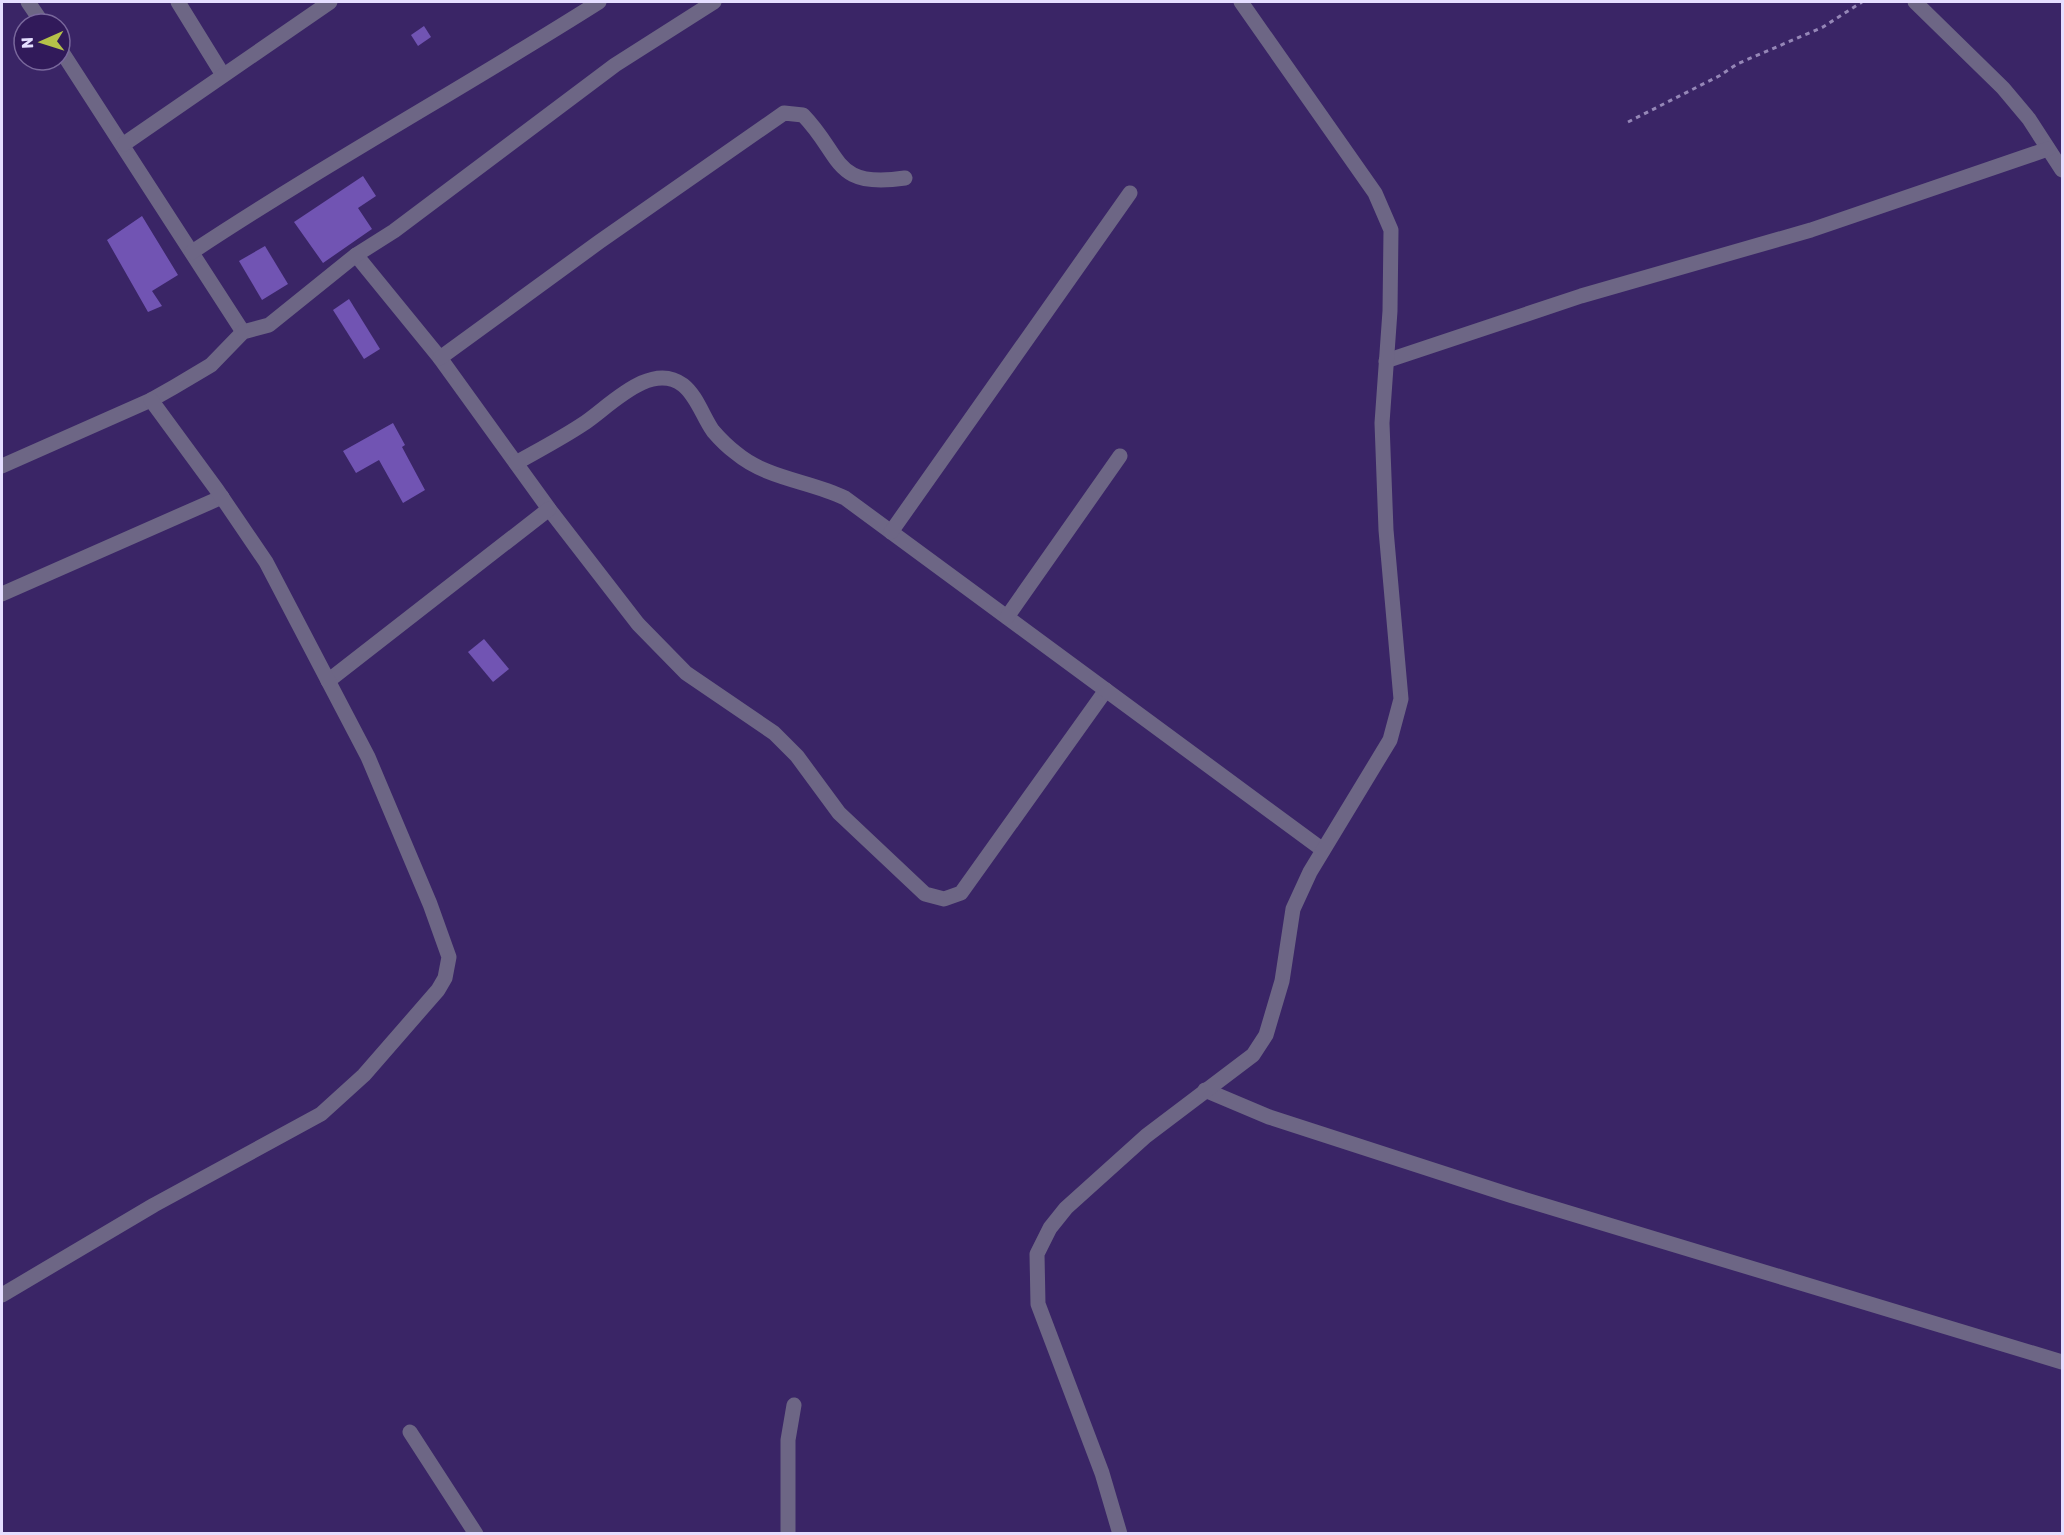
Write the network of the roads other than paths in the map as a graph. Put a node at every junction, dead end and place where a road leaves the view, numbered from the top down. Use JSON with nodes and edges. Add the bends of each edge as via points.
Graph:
{"nodes":[{"id":1,"x":178,"y":2,"type":"edge"},
{"id":2,"x":330,"y":2,"type":"edge"},
{"id":3,"x":599,"y":2,"type":"edge"},
{"id":4,"x":714,"y":2,"type":"edge"},
{"id":5,"x":1241,"y":2,"type":"edge"},
{"id":6,"x":1915,"y":2,"type":"edge"},
{"id":7,"x":72,"y":67,"type":"edge"},
{"id":8,"x":223,"y":75,"type":"junction"},
{"id":9,"x":124,"y":144,"type":"junction"},
{"id":10,"x":2048,"y":149,"type":"junction"},
{"id":11,"x":2062,"y":170,"type":"edge"},
{"id":12,"x":905,"y":178,"type":"dead end"},
{"id":13,"x":1130,"y":193,"type":"dead end"},
{"id":14,"x":192,"y":252,"type":"junction"},
{"id":15,"x":356,"y":255,"type":"junction"},
{"id":16,"x":243,"y":332,"type":"junction"},
{"id":17,"x":440,"y":358,"type":"junction"},
{"id":18,"x":1386,"y":361,"type":"junction"},
{"id":19,"x":151,"y":400,"type":"junction"},
{"id":20,"x":1120,"y":456,"type":"dead end"},
{"id":21,"x":516,"y":463,"type":"junction"},
{"id":22,"x":2,"y":465,"type":"edge"},
{"id":23,"x":222,"y":497,"type":"junction"},
{"id":24,"x":549,"y":509,"type":"junction"},
{"id":25,"x":891,"y":532,"type":"junction"},
{"id":26,"x":2,"y":594,"type":"edge"},
{"id":27,"x":1007,"y":617,"type":"junction"},
{"id":28,"x":328,"y":681,"type":"junction"},
{"id":29,"x":1106,"y":690,"type":"junction"},
{"id":30,"x":1323,"y":850,"type":"junction"},
{"id":31,"x":1205,"y":1090,"type":"junction"},
{"id":32,"x":2,"y":1295,"type":"edge"},
{"id":33,"x":2062,"y":1362,"type":"edge"},
{"id":34,"x":794,"y":1405,"type":"dead end"},
{"id":35,"x":410,"y":1432,"type":"dead end"},
{"id":36,"x":476,"y":1533,"type":"edge"},
{"id":37,"x":788,"y":1533,"type":"edge"},
{"id":38,"x":1120,"y":1533,"type":"edge"}],
"edges":[{"from":1,"to":8,"type":"street"},
{"from":2,"to":8,"type":"street"},
{"from":3,"to":14,"type":"street"},
{"from":4,"to":15,"type":"street","via":[[615,65],[394,231]]},
{"from":5,"to":18,"type":"street","via":[[1386,213],[1391,230]]},
{"from":6,"to":10,"type":"street","via":[[2003,88]]},
{"from":7,"to":9,"type":"street"},
{"from":8,"to":9,"type":"street"},
{"from":9,"to":14,"type":"street"},
{"from":10,"to":11,"type":"street"},
{"from":10,"to":18,"type":"street","via":[[1811,230],[1581,296]]},
{"from":12,"to":17,"type":"street","via":[[859,179],[836,162],[803,115],[784,113]]},
{"from":13,"to":25,"type":"street"},
{"from":14,"to":16,"type":"street"},
{"from":15,"to":16,"type":"street","via":[[270,325]]},
{"from":15,"to":17,"type":"street"},
{"from":16,"to":19,"type":"street","via":[[211,364]]},
{"from":17,"to":21,"type":"street"},
{"from":18,"to":30,"type":"street","via":[[1382,423],[1385,518],[1401,699],[1390,740]]},
{"from":19,"to":22,"type":"street"},
{"from":19,"to":23,"type":"street"},
{"from":20,"to":27,"type":"street"},
{"from":21,"to":24,"type":"street"},
{"from":21,"to":25,"type":"street","via":[[584,423],[628,389],[653,379],[669,380],[690,392],[714,432],[737,454],[770,472],[845,498]]},
{"from":23,"to":26,"type":"street"},
{"from":23,"to":28,"type":"street","via":[[266,562]]},
{"from":24,"to":28,"type":"street"},
{"from":24,"to":29,"type":"street","via":[[638,624],[678,665],[774,733],[797,756],[838,813],[925,894],[945,899],[961,893]]},
{"from":25,"to":27,"type":"street"},
{"from":27,"to":29,"type":"street"},
{"from":28,"to":32,"type":"street","via":[[368,757],[430,904],[448,957],[445,978],[364,1075],[321,1114],[154,1205]]},
{"from":29,"to":30,"type":"street"},
{"from":30,"to":31,"type":"street","via":[[1293,909],[1282,981],[1266,1035],[1252,1054]]},
{"from":31,"to":33,"type":"street","via":[[1269,1117],[1502,1193]]},
{"from":31,"to":38,"type":"street","via":[[1146,1136],[1066,1208],[1037,1254],[1038,1304],[1102,1473]]},
{"from":34,"to":37,"type":"street","via":[[788,1440]]},
{"from":35,"to":36,"type":"street"}]}
